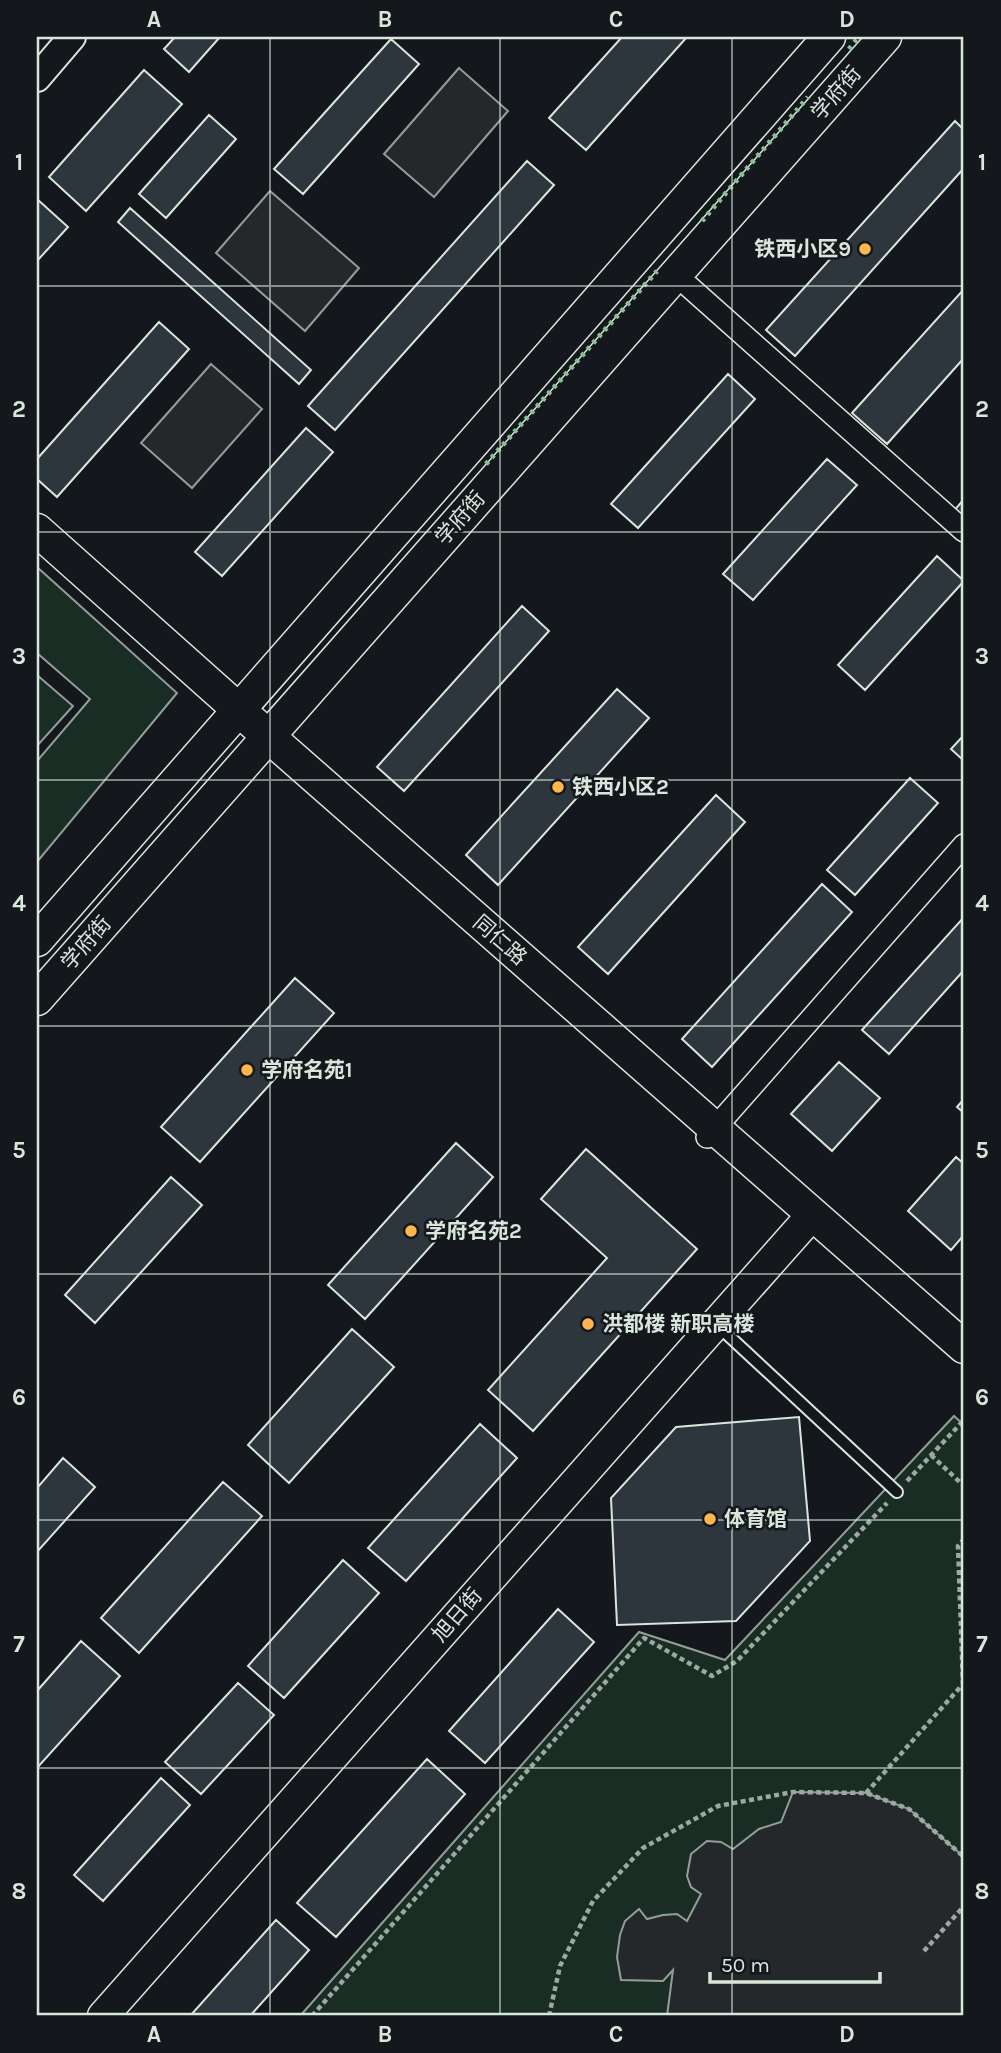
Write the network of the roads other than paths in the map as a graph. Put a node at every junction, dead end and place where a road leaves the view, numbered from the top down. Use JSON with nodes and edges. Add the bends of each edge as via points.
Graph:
{"nodes":[{"id":1,"x":72,"y":37,"type":"edge"},
{"id":2,"x":828,"y":37,"type":"edge"},
{"id":3,"x":885,"y":37,"type":"edge"},
{"id":4,"x":37,"y":78,"type":"edge"},
{"id":5,"x":676,"y":275,"type":"junction"},
{"id":6,"x":37,"y":530,"type":"edge"},
{"id":7,"x":964,"y":531,"type":"edge"},
{"id":8,"x":37,"y":552,"type":"edge"},
{"id":9,"x":233,"y":717,"type":"junction"},
{"id":10,"x":262,"y":742,"type":"junction"},
{"id":11,"x":964,"y":845,"type":"edge"},
{"id":12,"x":37,"y":940,"type":"edge"},
{"id":13,"x":37,"y":999,"type":"edge"},
{"id":14,"x":711,"y":1133,"type":"junction"},
{"id":15,"x":808,"y":1219,"type":"junction"},
{"id":16,"x":715,"y":1324,"type":"junction"},
{"id":17,"x":964,"y":1347,"type":"edge"},
{"id":18,"x":964,"y":1363,"type":"edge"},
{"id":19,"x":897,"y":1492,"type":"road end"},
{"id":20,"x":103,"y":2016,"type":"edge"}],
"edges":[{"from":1,"to":4,"type":"street"},
{"from":2,"to":9,"type":"main road","name":"学府街"},
{"from":3,"to":5,"type":"main road","name":"学府街"},
{"from":5,"to":7,"type":"street"},
{"from":5,"to":10,"type":"main road","name":"学府街"},
{"from":6,"to":9,"type":"main road","name":"同仁路"},
{"from":8,"to":9,"type":"main road","name":"同仁路"},
{"from":9,"to":10,"type":"main road","name":"同仁路"},
{"from":9,"to":12,"type":"main road","name":"学府街"},
{"from":10,"to":13,"type":"main road","name":"学府街"},
{"from":10,"to":14,"type":"main road","name":"同仁路"},
{"from":11,"to":14,"type":"street"},
{"from":14,"to":15,"type":"main road","name":"同仁路"},
{"from":15,"to":16,"type":"main road","name":"旭日街"},
{"from":15,"to":17,"type":"main road","name":"同仁路"},
{"from":15,"to":18,"type":"main road","name":"同仁路"},
{"from":16,"to":19,"type":"lane"},
{"from":16,"to":20,"type":"main road","name":"旭日街"}]}
